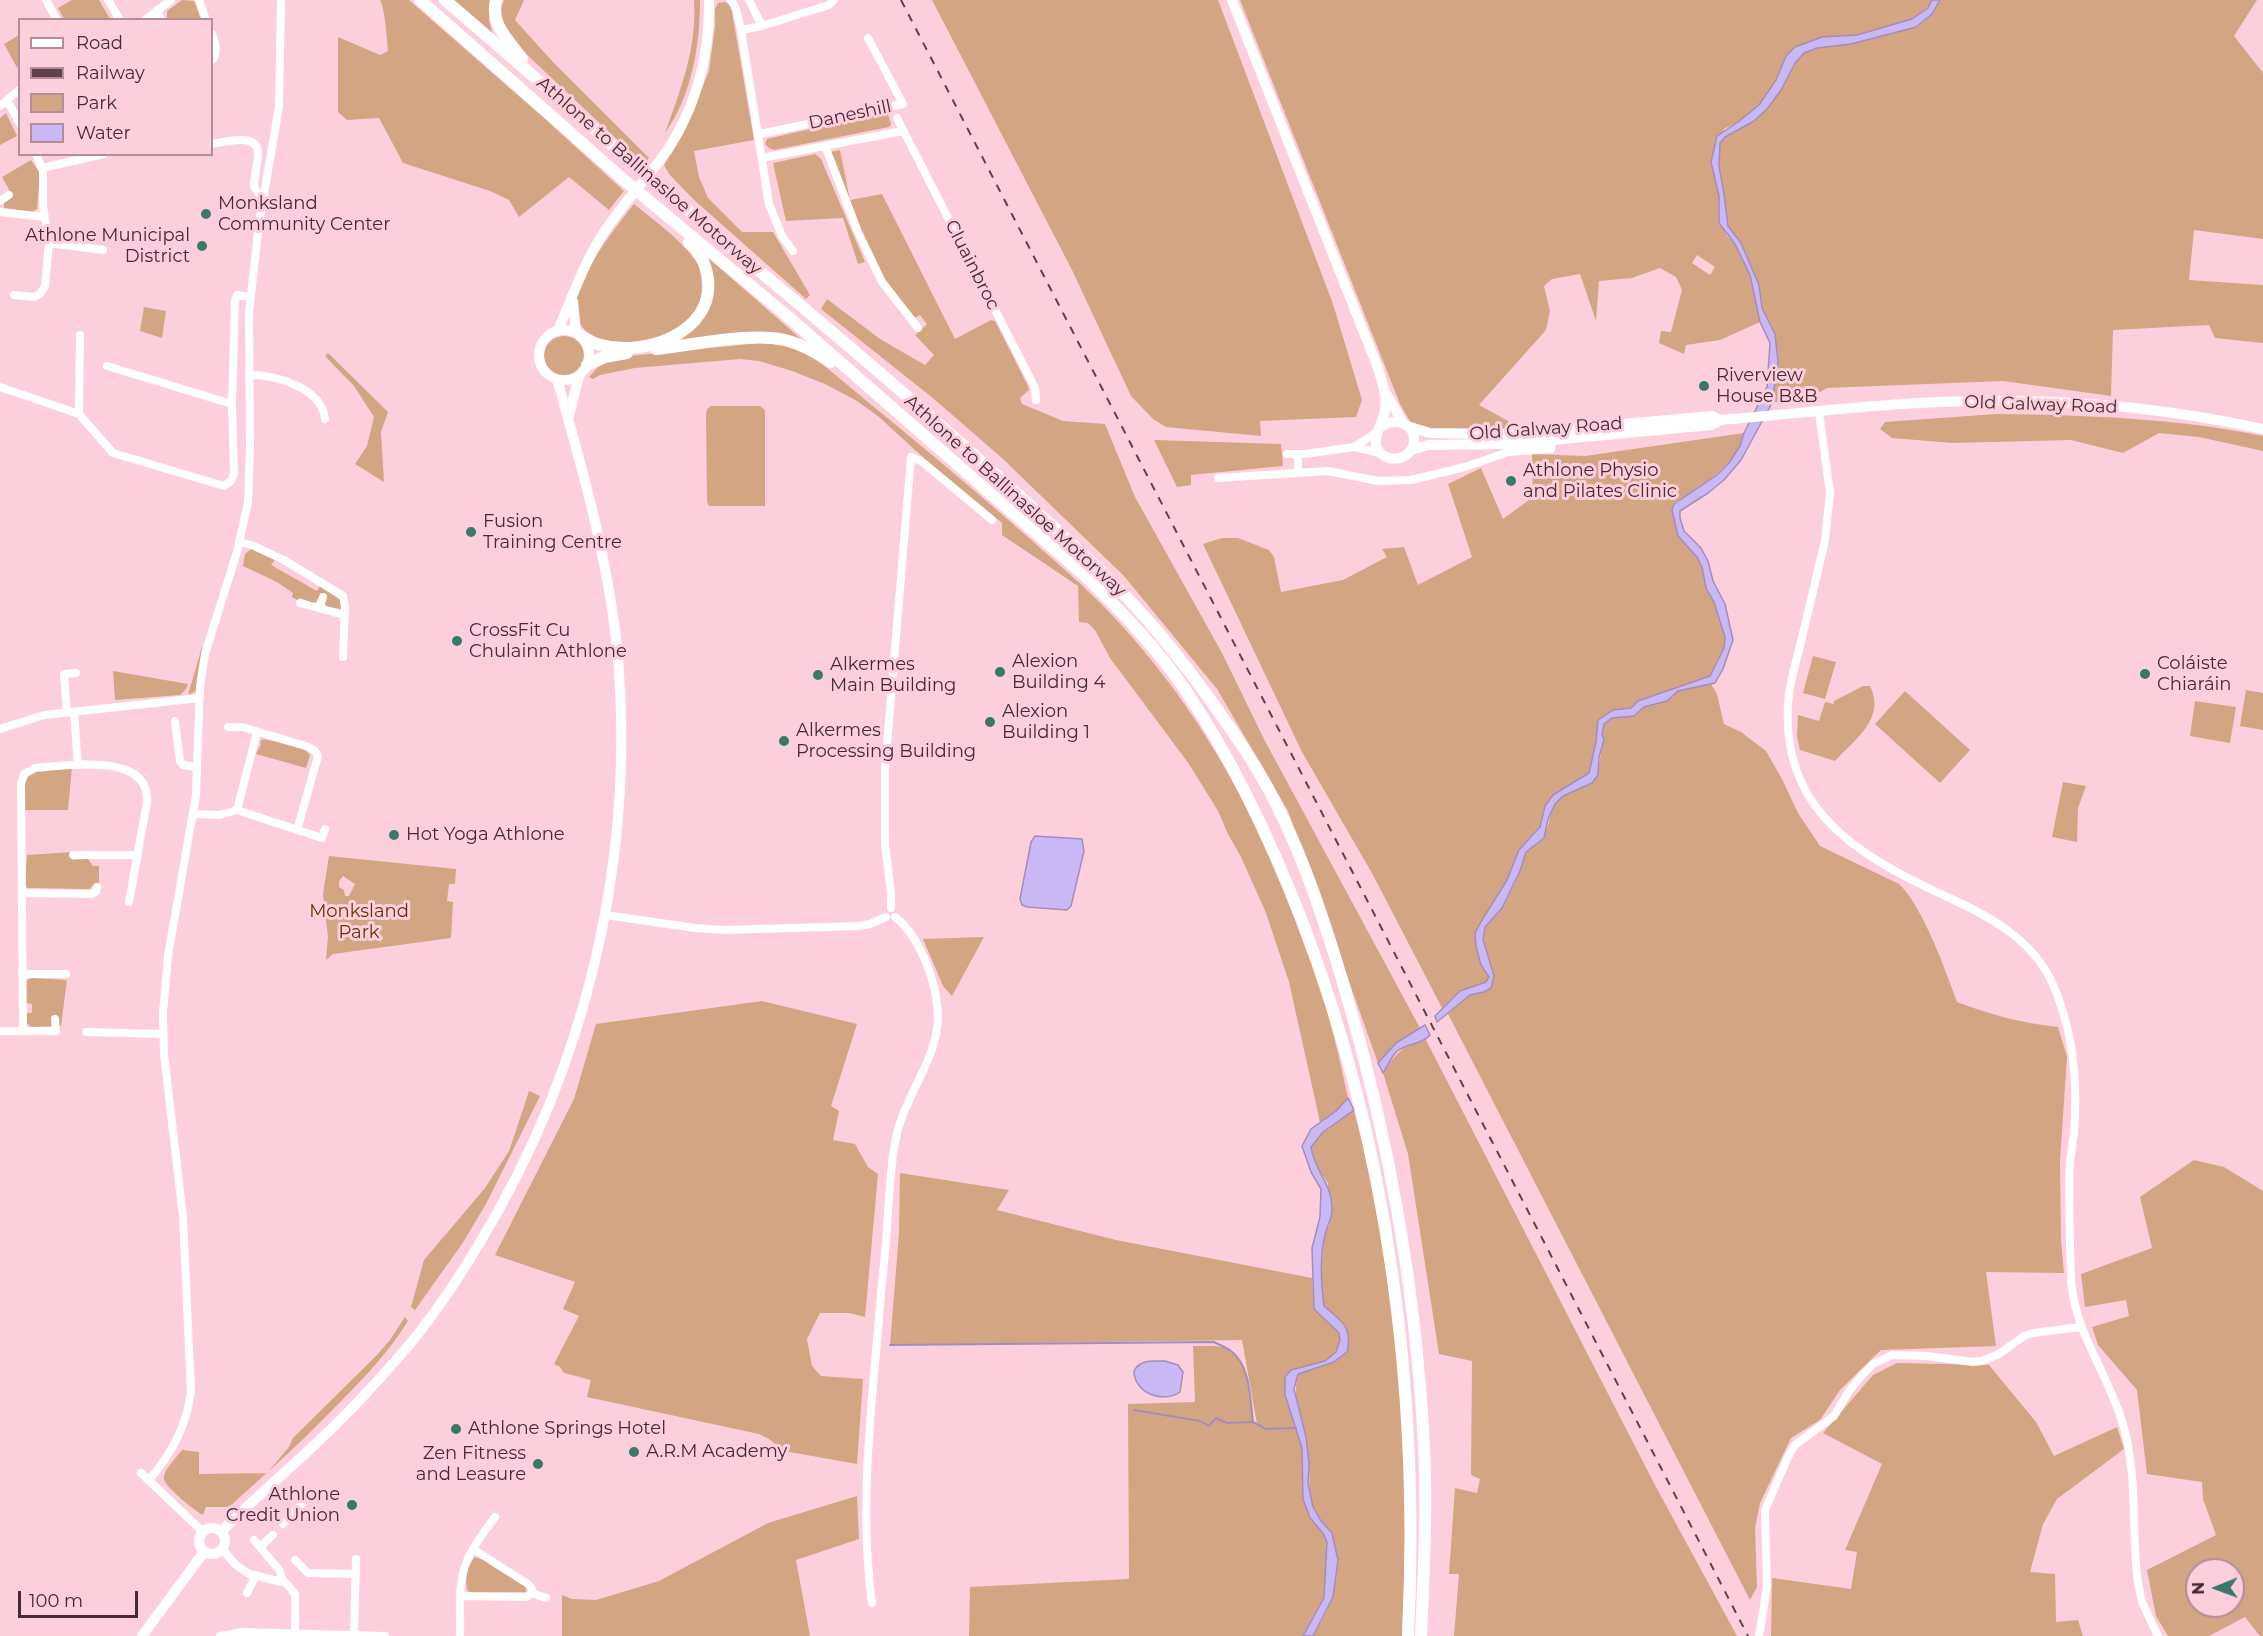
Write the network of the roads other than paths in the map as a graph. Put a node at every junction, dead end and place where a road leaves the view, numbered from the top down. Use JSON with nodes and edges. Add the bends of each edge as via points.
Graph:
{"nodes":[{"id":1,"x":46,"y":0,"type":"edge"},
{"id":2,"x":108,"y":0,"type":"edge"},
{"id":3,"x":171,"y":0,"type":"edge"},
{"id":4,"x":199,"y":0,"type":"edge"},
{"id":5,"x":281,"y":0,"type":"edge"},
{"id":6,"x":420,"y":0,"type":"edge"},
{"id":7,"x":445,"y":0,"type":"edge"},
{"id":8,"x":496,"y":0,"type":"edge"},
{"id":9,"x":710,"y":0,"type":"edge"},
{"id":10,"x":731,"y":0,"type":"edge"},
{"id":11,"x":749,"y":0,"type":"edge"},
{"id":12,"x":834,"y":0,"type":"edge"},
{"id":13,"x":1232,"y":0,"type":"edge"},
{"id":14,"x":157,"y":10,"type":"junction"},
{"id":15,"x":56,"y":18,"type":"edge"},
{"id":16,"x":119,"y":18,"type":"edge"},
{"id":17,"x":147,"y":18,"type":"edge"},
{"id":18,"x":160,"y":18,"type":"edge"},
{"id":19,"x":205,"y":18,"type":"edge"},
{"id":20,"x":762,"y":26,"type":"junction"},
{"id":21,"x":741,"y":30,"type":"junction"},
{"id":22,"x":868,"y":38,"type":"dead end"},
{"id":23,"x":213,"y":39,"type":"edge"},
{"id":24,"x":213,"y":58,"type":"edge"},
{"id":25,"x":531,"y":74,"type":"junction"},
{"id":26,"x":18,"y":91,"type":"edge"},
{"id":27,"x":3,"y":103,"type":"edge"},
{"id":28,"x":897,"y":118,"type":"dead end"},
{"id":29,"x":18,"y":122,"type":"edge"},
{"id":30,"x":903,"y":131,"type":"junction"},
{"id":31,"x":759,"y":134,"type":"junction"},
{"id":32,"x":213,"y":144,"type":"edge"},
{"id":33,"x":825,"y":146,"type":"junction"},
{"id":34,"x":37,"y":156,"type":"edge"},
{"id":35,"x":95,"y":156,"type":"edge"},
{"id":36,"x":762,"y":158,"type":"junction"},
{"id":37,"x":42,"y":168,"type":"junction"},
{"id":38,"x":624,"y":180,"type":"junction"},
{"id":39,"x":9,"y":195,"type":"dead end"},
{"id":40,"x":264,"y":196,"type":"junction"},
{"id":41,"x":0,"y":201,"type":"edge"},
{"id":42,"x":0,"y":212,"type":"edge"},
{"id":43,"x":44,"y":217,"type":"junction"},
{"id":44,"x":49,"y":243,"type":"junction"},
{"id":45,"x":103,"y":250,"type":"dead end"},
{"id":46,"x":793,"y":251,"type":"dead end"},
{"id":47,"x":14,"y":295,"type":"dead end"},
{"id":48,"x":250,"y":297,"type":"junction"},
{"id":49,"x":573,"y":298,"type":"junction"},
{"id":50,"x":918,"y":328,"type":"dead end"},
{"id":51,"x":558,"y":330,"type":"junction"},
{"id":52,"x":578,"y":334,"type":"junction"},
{"id":53,"x":80,"y":335,"type":"dead end"},
{"id":54,"x":587,"y":365,"type":"junction"},
{"id":55,"x":106,"y":366,"type":"dead end"},
{"id":56,"x":249,"y":375,"type":"junction"},
{"id":57,"x":579,"y":376,"type":"junction"},
{"id":58,"x":557,"y":380,"type":"junction"},
{"id":59,"x":860,"y":380,"type":"junction"},
{"id":60,"x":0,"y":387,"type":"edge"},
{"id":61,"x":1385,"y":392,"type":"junction"},
{"id":62,"x":1036,"y":400,"type":"dead end"},
{"id":63,"x":232,"y":404,"type":"junction"},
{"id":64,"x":1819,"y":412,"type":"junction"},
{"id":65,"x":79,"y":414,"type":"junction"},
{"id":66,"x":569,"y":417,"type":"junction"},
{"id":67,"x":325,"y":419,"type":"dead end"},
{"id":68,"x":1721,"y":420,"type":"junction"},
{"id":69,"x":1405,"y":424,"type":"junction"},
{"id":70,"x":1379,"y":429,"type":"junction"},
{"id":71,"x":2263,"y":429,"type":"edge"},
{"id":72,"x":1551,"y":440,"type":"junction"},
{"id":73,"x":1354,"y":447,"type":"junction"},
{"id":74,"x":1411,"y":450,"type":"junction"},
{"id":75,"x":1380,"y":453,"type":"junction"},
{"id":76,"x":1287,"y":454,"type":"dead end"},
{"id":77,"x":1298,"y":454,"type":"junction"},
{"id":78,"x":1298,"y":472,"type":"junction"},
{"id":79,"x":1218,"y":478,"type":"dead end"},
{"id":80,"x":992,"y":520,"type":"dead end"},
{"id":81,"x":240,"y":542,"type":"junction"},
{"id":82,"x":323,"y":597,"type":"dead end"},
{"id":83,"x":300,"y":603,"type":"dead end"},
{"id":84,"x":319,"y":608,"type":"junction"},
{"id":85,"x":344,"y":615,"type":"junction"},
{"id":86,"x":343,"y":657,"type":"dead end"},
{"id":87,"x":76,"y":673,"type":"dead end"},
{"id":88,"x":200,"y":698,"type":"junction"},
{"id":89,"x":70,"y":712,"type":"junction"},
{"id":90,"x":175,"y":721,"type":"dead end"},
{"id":91,"x":228,"y":727,"type":"dead end"},
{"id":92,"x":0,"y":729,"type":"edge"},
{"id":93,"x":257,"y":732,"type":"junction"},
{"id":94,"x":78,"y":765,"type":"junction"},
{"id":95,"x":197,"y":767,"type":"junction"},
{"id":96,"x":237,"y":810,"type":"junction"},
{"id":97,"x":193,"y":814,"type":"junction"},
{"id":98,"x":325,"y":829,"type":"dead end"},
{"id":99,"x":297,"y":830,"type":"junction"},
{"id":100,"x":73,"y":855,"type":"dead end"},
{"id":101,"x":138,"y":855,"type":"junction"},
{"id":102,"x":97,"y":886,"type":"dead end"},
{"id":103,"x":22,"y":893,"type":"junction"},
{"id":104,"x":129,"y":902,"type":"dead end"},
{"id":105,"x":605,"y":915,"type":"junction"},
{"id":106,"x":891,"y":917,"type":"junction"},
{"id":107,"x":22,"y":974,"type":"junction"},
{"id":108,"x":66,"y":974,"type":"dead end"},
{"id":109,"x":55,"y":1019,"type":"dead end"},
{"id":110,"x":0,"y":1031,"type":"edge"},
{"id":111,"x":23,"y":1031,"type":"junction"},
{"id":112,"x":86,"y":1032,"type":"dead end"},
{"id":113,"x":163,"y":1034,"type":"junction"},
{"id":114,"x":2080,"y":1327,"type":"junction"},
{"id":115,"x":141,"y":1473,"type":"dead end"},
{"id":116,"x":149,"y":1480,"type":"junction"},
{"id":117,"x":302,"y":1504,"type":"dead end"},
{"id":118,"x":495,"y":1517,"type":"dead end"},
{"id":119,"x":283,"y":1524,"type":"dead end"},
{"id":120,"x":202,"y":1532,"type":"junction"},
{"id":121,"x":221,"y":1532,"type":"junction"},
{"id":122,"x":273,"y":1535,"type":"dead end"},
{"id":123,"x":254,"y":1540,"type":"dead end"},
{"id":124,"x":260,"y":1547,"type":"junction"},
{"id":125,"x":473,"y":1548,"type":"junction"},
{"id":126,"x":222,"y":1549,"type":"junction"},
{"id":127,"x":204,"y":1552,"type":"junction"},
{"id":128,"x":356,"y":1559,"type":"dead end"},
{"id":129,"x":295,"y":1560,"type":"dead end"},
{"id":130,"x":356,"y":1574,"type":"junction"},
{"id":131,"x":256,"y":1575,"type":"junction"},
{"id":132,"x":283,"y":1582,"type":"junction"},
{"id":133,"x":247,"y":1593,"type":"dead end"},
{"id":134,"x":532,"y":1593,"type":"junction"},
{"id":135,"x":461,"y":1596,"type":"junction"},
{"id":136,"x":546,"y":1598,"type":"dead end"},
{"id":137,"x":872,"y":1603,"type":"dead end"},
{"id":138,"x":290,"y":1635,"type":"edge"},
{"id":139,"x":354,"y":1635,"type":"edge"},
{"id":140,"x":142,"y":1636,"type":"edge"},
{"id":141,"x":220,"y":1636,"type":"edge"},
{"id":142,"x":385,"y":1636,"type":"edge"},
{"id":143,"x":460,"y":1636,"type":"edge"},
{"id":144,"x":1408,"y":1636,"type":"edge"},
{"id":145,"x":1421,"y":1636,"type":"edge"},
{"id":146,"x":1759,"y":1636,"type":"edge"},
{"id":147,"x":2158,"y":1636,"type":"edge"}],
"edges":[{"from":1,"to":15,"type":"street"},
{"from":2,"to":16,"type":"street"},
{"from":3,"to":14,"type":"street"},
{"from":4,"to":19,"type":"street"},
{"from":5,"to":40,"type":"street","via":[[280,94]]},
{"from":6,"to":38,"type":"highway"},
{"from":7,"to":25,"type":"highway","name":"Athlone to Ballinasloe Motorway"},
{"from":8,"to":25,"type":"highway","via":[[498,27]]},
{"from":9,"to":49,"type":"main road","via":[[708,43],[699,82],[682,125],[596,246]]},
{"from":10,"to":21,"type":"street"},
{"from":11,"to":20,"type":"street"},
{"from":12,"to":20,"type":"street","via":[[829,5]]},
{"from":13,"to":61,"type":"main road"},
{"from":14,"to":17,"type":"street"},
{"from":14,"to":18,"type":"street"},
{"from":20,"to":21,"type":"street"},
{"from":21,"to":31,"type":"street"},
{"from":22,"to":31,"type":"street","name":"Daneshill","via":[[903,104]]},
{"from":23,"to":24,"type":"street"},
{"from":25,"to":145,"type":"highway","name":"Athlone to Ballinasloe Motorway","via":[[992,470],[1111,580],[1195,679],[1250,757],[1289,831],[1314,891],[1363,1049],[1381,1126],[1409,1281],[1424,1445]]},
{"from":26,"to":27,"type":"street"},
{"from":27,"to":29,"type":"street"},
{"from":28,"to":30,"type":"street","name":"Cluainbroc"},
{"from":30,"to":33,"type":"street"},
{"from":30,"to":62,"type":"street","name":"Cluainbroc","via":[[1035,388]]},
{"from":31,"to":36,"type":"street"},
{"from":32,"to":40,"type":"street","via":[[247,140],[254,144],[258,153],[254,187]]},
{"from":33,"to":36,"type":"street"},
{"from":33,"to":50,"type":"street","via":[[882,282]]},
{"from":34,"to":37,"type":"street"},
{"from":35,"to":37,"type":"street"},
{"from":36,"to":46,"type":"street","via":[[775,222]]},
{"from":37,"to":43,"type":"street"},
{"from":38,"to":52,"type":"highway","via":[[648,210],[703,258],[709,290],[706,304],[681,333],[653,344],[616,348]]},
{"from":38,"to":59,"type":"highway","name":"Athlone to Ballinasloe Motorway"},
{"from":39,"to":41,"type":"street"},
{"from":40,"to":48,"type":"street"},
{"from":42,"to":43,"type":"street"},
{"from":43,"to":44,"type":"street"},
{"from":44,"to":45,"type":"street"},
{"from":44,"to":47,"type":"street","via":[[44,289],[34,297]]},
{"from":48,"to":56,"type":"street"},
{"from":48,"to":63,"type":"street","via":[[237,295],[235,301]]},
{"from":49,"to":51,"type":"main road"},
{"from":49,"to":52,"type":"main road"},
{"from":51,"to":52,"type":"main road"},
{"from":51,"to":58,"type":"main road","via":[[543,341],[539,356],[547,373]]},
{"from":52,"to":54,"type":"main road","via":[[589,349]]},
{"from":53,"to":65,"type":"street"},
{"from":54,"to":57,"type":"main road"},
{"from":54,"to":59,"type":"highway","via":[[604,357],[637,351],[777,338],[810,349]]},
{"from":55,"to":63,"type":"street"},
{"from":56,"to":67,"type":"street","via":[[283,379],[312,396]]},
{"from":56,"to":81,"type":"street","via":[[249,487]]},
{"from":57,"to":58,"type":"main road"},
{"from":57,"to":66,"type":"main road"},
{"from":58,"to":66,"type":"main road"},
{"from":59,"to":144,"type":"highway","name":"Athlone to Ballinasloe Motorway","via":[[1084,575],[1154,649],[1212,732],[1283,873],[1317,960],[1345,1049],[1365,1126],[1397,1297],[1410,1449]]},
{"from":60,"to":65,"type":"street"},
{"from":61,"to":69,"type":"main road"},
{"from":61,"to":70,"type":"main road"},
{"from":63,"to":65,"type":"street","via":[[234,474],[231,481],[220,486],[113,453]]},
{"from":64,"to":68,"type":"main road","name":"Old Galway Road"},
{"from":64,"to":71,"type":"main road","name":"Old Galway Road","via":[[1938,402],[2009,401],[2149,411]]},
{"from":64,"to":114,"type":"street","via":[[1830,493],[1828,518],[1790,686],[1790,748],[1804,788],[1829,824],[1855,847],[1892,869],[2004,926],[2041,963],[2053,983],[2072,1045],[2075,1080],[2069,1196],[2071,1276]]},
{"from":66,"to":105,"type":"main road","via":[[599,536],[618,656],[621,781]]},
{"from":68,"to":69,"type":"main road","name":"Old Galway Road","via":[[1712,416],[1512,434],[1430,433]]},
{"from":68,"to":72,"type":"main road","name":"Old Galway Road","via":[[1712,425]]},
{"from":69,"to":70,"type":"main road","via":[[1388,422]]},
{"from":69,"to":74,"type":"main road","via":[[1414,438]]},
{"from":70,"to":73,"type":"street"},
{"from":70,"to":75,"type":"main road","via":[[1376,444]]},
{"from":72,"to":74,"type":"main road","name":"Old Galway Road","via":[[1428,445]]},
{"from":72,"to":78,"type":"street","via":[[1551,449],[1508,452],[1411,480],[1378,481],[1341,472]]},
{"from":73,"to":75,"type":"street"},
{"from":73,"to":77,"type":"street"},
{"from":74,"to":75,"type":"main road","via":[[1397,459]]},
{"from":76,"to":77,"type":"street"},
{"from":77,"to":78,"type":"street"},
{"from":78,"to":79,"type":"street"},
{"from":80,"to":106,"type":"street","via":[[911,457],[885,769],[885,844],[891,908],[895,910]]},
{"from":81,"to":85,"type":"street","via":[[284,560],[340,594],[345,600]]},
{"from":81,"to":88,"type":"street","via":[[205,654]]},
{"from":82,"to":84,"type":"street"},
{"from":83,"to":84,"type":"street"},
{"from":84,"to":85,"type":"street"},
{"from":85,"to":86,"type":"street"},
{"from":87,"to":89,"type":"street","via":[[64,674]]},
{"from":88,"to":89,"type":"street"},
{"from":88,"to":95,"type":"street"},
{"from":89,"to":92,"type":"street","via":[[36,716]]},
{"from":89,"to":94,"type":"street"},
{"from":90,"to":95,"type":"street","via":[[180,761]]},
{"from":91,"to":93,"type":"street"},
{"from":93,"to":96,"type":"street"},
{"from":93,"to":99,"type":"street","via":[[309,747],[318,756]]},
{"from":94,"to":101,"type":"street","via":[[116,766],[146,787]]},
{"from":94,"to":103,"type":"street","via":[[35,768],[23,776]]},
{"from":95,"to":97,"type":"street"},
{"from":96,"to":97,"type":"street","via":[[220,815]]},
{"from":96,"to":99,"type":"street"},
{"from":97,"to":113,"type":"street","via":[[168,956]]},
{"from":98,"to":99,"type":"street","via":[[322,838]]},
{"from":100,"to":101,"type":"street"},
{"from":101,"to":104,"type":"street"},
{"from":102,"to":103,"type":"street","via":[[92,894]]},
{"from":103,"to":107,"type":"street"},
{"from":105,"to":106,"type":"street","via":[[725,930],[860,926]]},
{"from":105,"to":121,"type":"main road","via":[[584,1007],[553,1100],[519,1173],[456,1281],[411,1343],[343,1417]]},
{"from":106,"to":137,"type":"street","via":[[908,927],[919,948],[935,990],[938,1022],[900,1122],[890,1183],[867,1468]]},
{"from":107,"to":108,"type":"street"},
{"from":107,"to":111,"type":"street"},
{"from":109,"to":111,"type":"street","via":[[56,1031]]},
{"from":110,"to":111,"type":"street"},
{"from":112,"to":113,"type":"street"},
{"from":113,"to":116,"type":"street","via":[[183,1217],[191,1392],[180,1437]]},
{"from":114,"to":146,"type":"street","via":[[2024,1336],[1982,1361],[1892,1355],[1873,1364],[1834,1416],[1795,1445],[1765,1510],[1767,1587]]},
{"from":114,"to":147,"type":"street","via":[[2107,1382],[2131,1456],[2138,1583]]},
{"from":115,"to":116,"type":"street"},
{"from":116,"to":120,"type":"street"},
{"from":117,"to":119,"type":"street"},
{"from":118,"to":125,"type":"street"},
{"from":120,"to":121,"type":"main road","via":[[214,1528]]},
{"from":120,"to":127,"type":"main road","via":[[199,1544]]},
{"from":121,"to":126,"type":"main road","via":[[225,1542]]},
{"from":122,"to":124,"type":"street"},
{"from":123,"to":124,"type":"street"},
{"from":124,"to":132,"type":"street","via":[[280,1571]]},
{"from":125,"to":134,"type":"street","via":[[528,1584]]},
{"from":125,"to":135,"type":"street","via":[[464,1569]]},
{"from":126,"to":127,"type":"main road","via":[[216,1554]]},
{"from":126,"to":131,"type":"street","via":[[236,1565]]},
{"from":127,"to":140,"type":"main road"},
{"from":128,"to":130,"type":"street"},
{"from":129,"to":130,"type":"street","via":[[308,1573]]},
{"from":130,"to":139,"type":"street"},
{"from":131,"to":132,"type":"street"},
{"from":131,"to":133,"type":"street"},
{"from":132,"to":138,"type":"street","via":[[295,1594]]},
{"from":134,"to":135,"type":"street","via":[[522,1597]]},
{"from":134,"to":136,"type":"street"},
{"from":135,"to":143,"type":"street"},
{"from":138,"to":139,"type":"street"},
{"from":138,"to":141,"type":"street","via":[[239,1632]]},
{"from":139,"to":142,"type":"street"}]}
